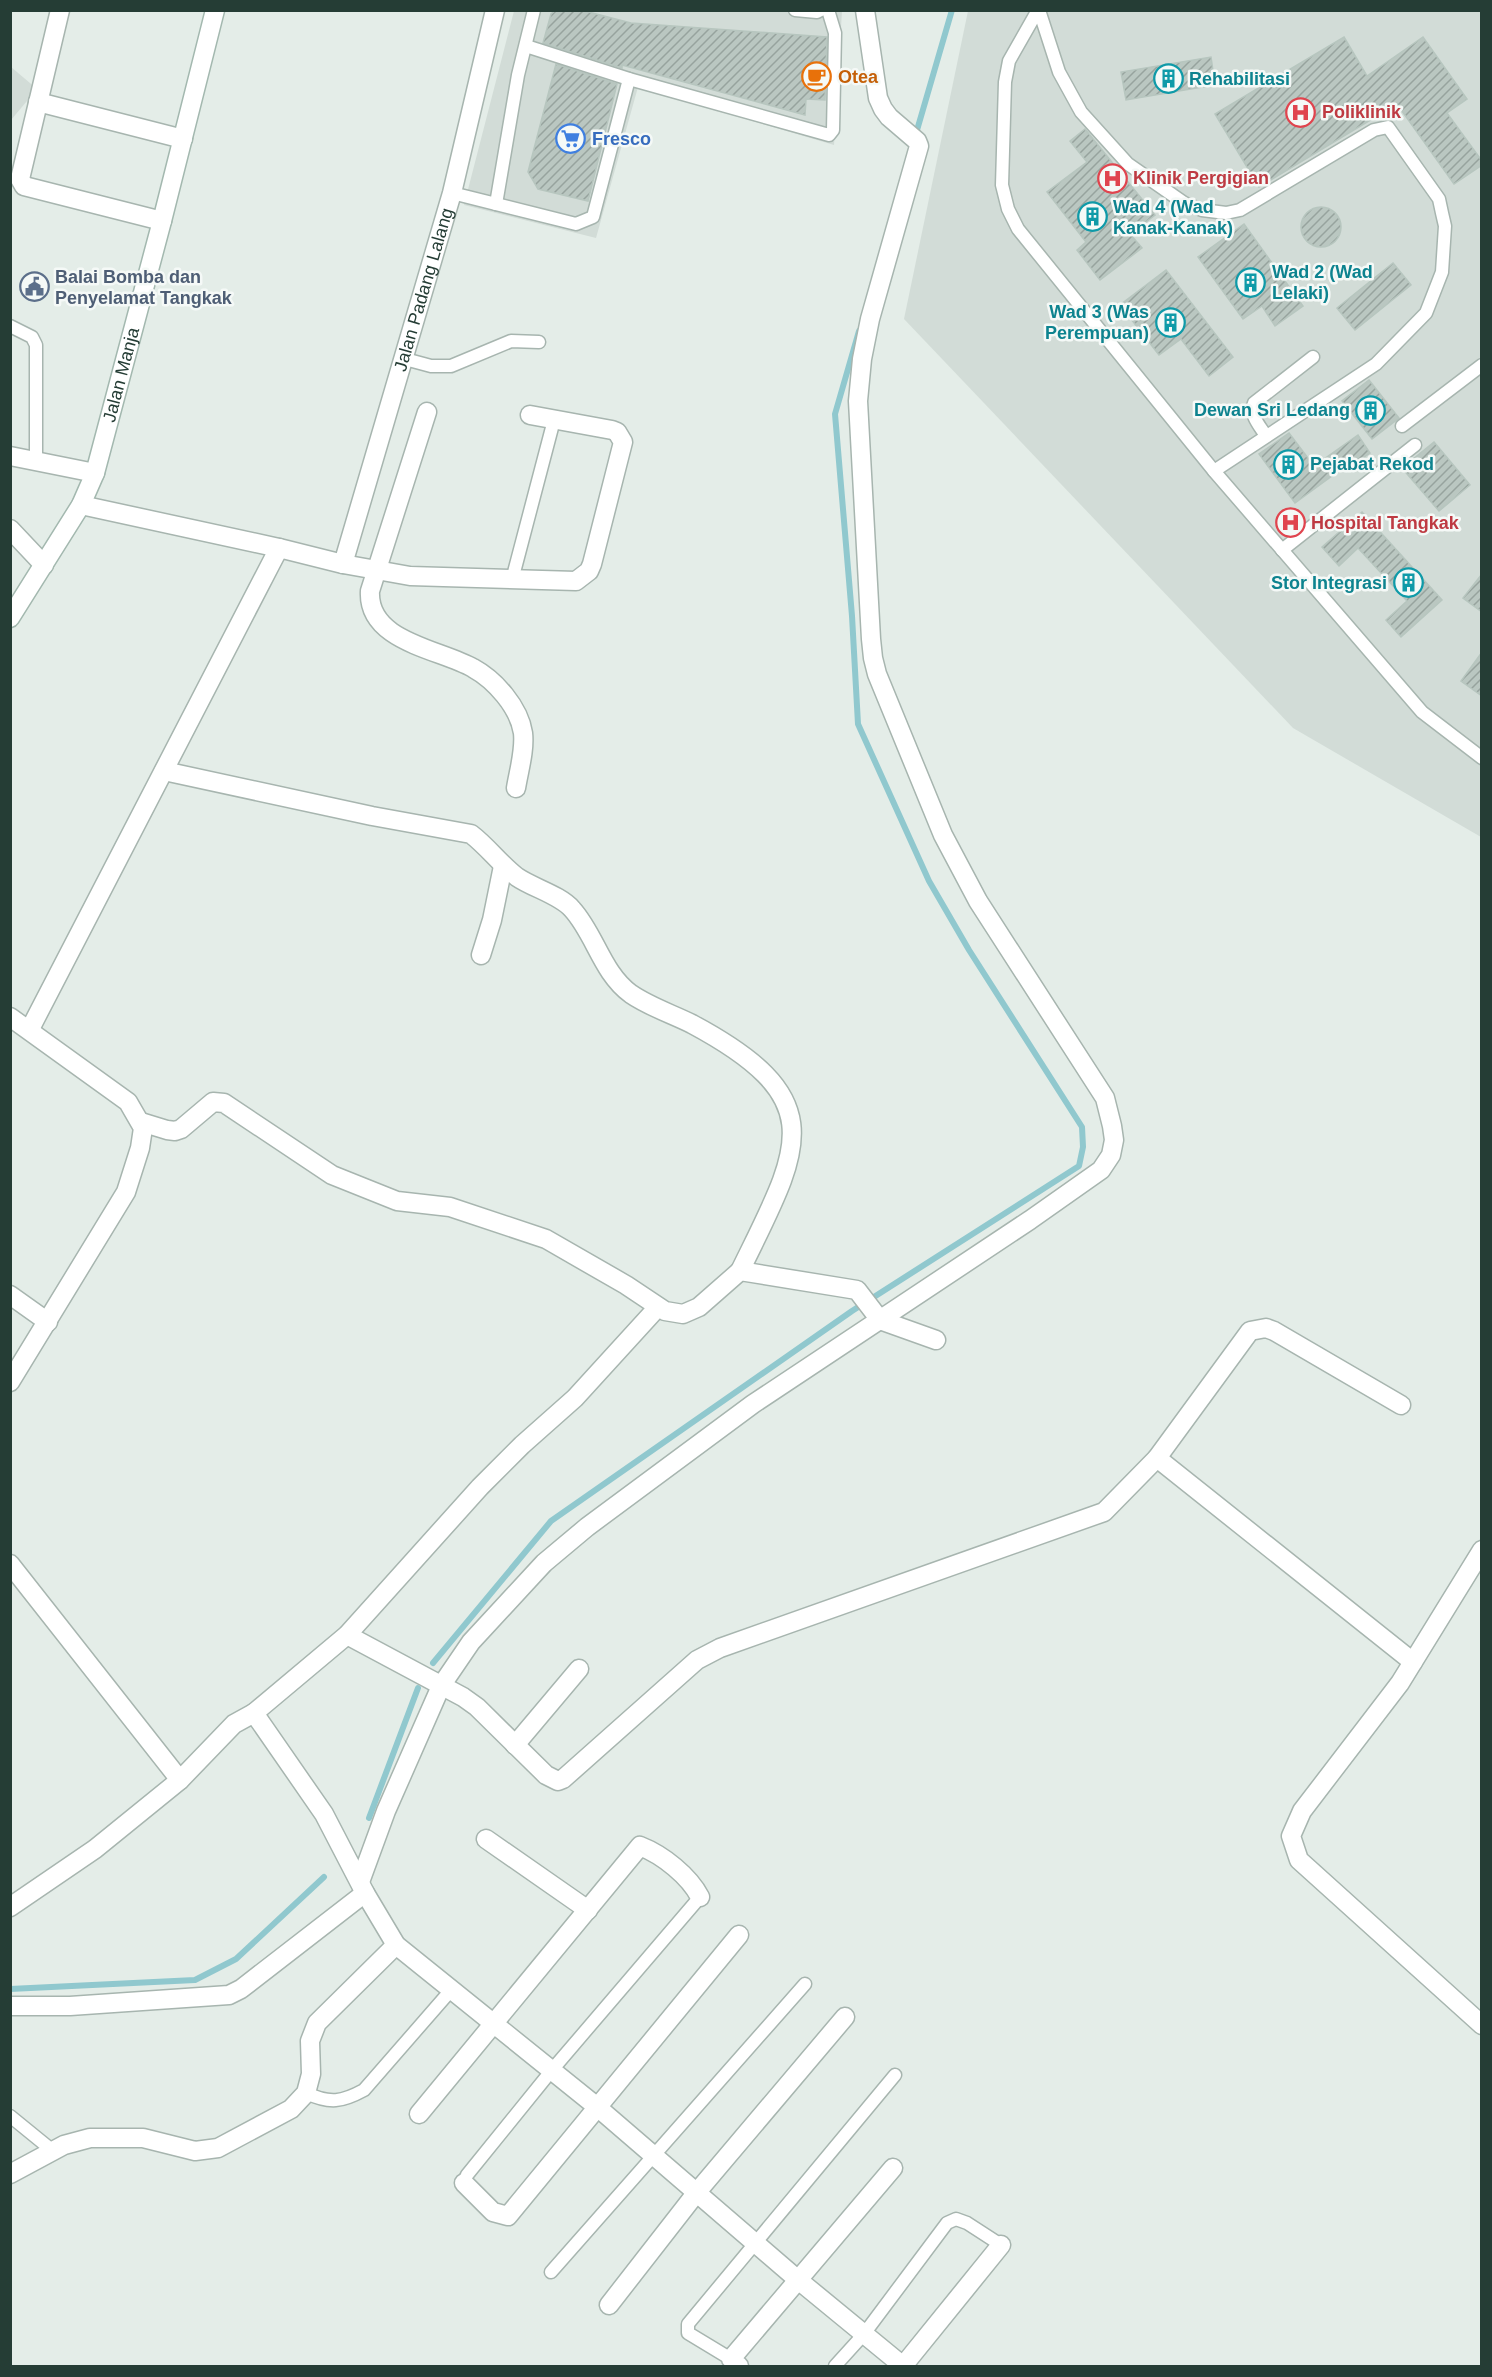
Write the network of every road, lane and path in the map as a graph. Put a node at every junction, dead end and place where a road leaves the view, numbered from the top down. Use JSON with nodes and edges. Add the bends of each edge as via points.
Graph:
{"nodes":[{"id":1,"x":60,"y":10,"type":"edge"},
{"id":2,"x":215,"y":10,"type":"edge"},
{"id":3,"x":495,"y":10,"type":"edge"},
{"id":4,"x":534,"y":10,"type":"edge"},
{"id":5,"x":795,"y":10,"type":"edge"},
{"id":6,"x":821,"y":10,"type":"edge"},
{"id":7,"x":828,"y":10,"type":"edge"},
{"id":8,"x":865,"y":10,"type":"edge"},
{"id":9,"x":1038,"y":10,"type":"edge"},
{"id":10,"x":526,"y":46,"type":"junction"},
{"id":11,"x":629,"y":78,"type":"junction"},
{"id":12,"x":38,"y":102,"type":"junction"},
{"id":13,"x":183,"y":139,"type":"junction"},
{"id":14,"x":452,"y":193,"type":"junction"},
{"id":15,"x":496,"y":204,"type":"junction"},
{"id":16,"x":162,"y":221,"type":"junction"},
{"id":17,"x":10,"y":326,"type":"edge"},
{"id":18,"x":538,"y":342,"type":"dead end"},
{"id":19,"x":1313,"y":357,"type":"dead end"},
{"id":20,"x":405,"y":359,"type":"junction"},
{"id":21,"x":1482,"y":365,"type":"edge"},
{"id":22,"x":427,"y":412,"type":"dead end"},
{"id":23,"x":530,"y":416,"type":"dead end"},
{"id":24,"x":554,"y":420,"type":"junction"},
{"id":25,"x":1402,"y":426,"type":"dead end"},
{"id":26,"x":1266,"y":436,"type":"junction"},
{"id":27,"x":1415,"y":446,"type":"dead end"},
{"id":28,"x":10,"y":456,"type":"edge"},
{"id":29,"x":36,"y":461,"type":"junction"},
{"id":30,"x":1214,"y":471,"type":"junction"},
{"id":31,"x":95,"y":473,"type":"junction"},
{"id":32,"x":81,"y":505,"type":"junction"},
{"id":33,"x":10,"y":529,"type":"edge"},
{"id":34,"x":279,"y":548,"type":"junction"},
{"id":35,"x":1282,"y":550,"type":"junction"},
{"id":36,"x":343,"y":564,"type":"junction"},
{"id":37,"x":44,"y":565,"type":"junction"},
{"id":38,"x":378,"y":571,"type":"junction"},
{"id":39,"x":512,"y":580,"type":"junction"},
{"id":40,"x":10,"y":618,"type":"edge"},
{"id":41,"x":1482,"y":758,"type":"edge"},
{"id":42,"x":164,"y":771,"type":"junction"},
{"id":43,"x":516,"y":788,"type":"dead end"},
{"id":44,"x":503,"y":866,"type":"junction"},
{"id":45,"x":480,"y":955,"type":"dead end"},
{"id":46,"x":10,"y":1017,"type":"edge"},
{"id":47,"x":30,"y":1029,"type":"junction"},
{"id":48,"x":141,"y":1122,"type":"junction"},
{"id":49,"x":740,"y":1270,"type":"junction"},
{"id":50,"x":10,"y":1295,"type":"edge"},
{"id":51,"x":658,"y":1307,"type":"junction"},
{"id":52,"x":878,"y":1317,"type":"junction"},
{"id":53,"x":48,"y":1322,"type":"junction"},
{"id":54,"x":936,"y":1340,"type":"dead end"},
{"id":55,"x":10,"y":1382,"type":"edge"},
{"id":56,"x":1401,"y":1405,"type":"dead end"},
{"id":57,"x":1157,"y":1458,"type":"junction"},
{"id":58,"x":1482,"y":1550,"type":"edge"},
{"id":59,"x":10,"y":1564,"type":"edge"},
{"id":60,"x":346,"y":1635,"type":"junction"},
{"id":61,"x":1413,"y":1662,"type":"junction"},
{"id":62,"x":579,"y":1669,"type":"dead end"},
{"id":63,"x":441,"y":1686,"type":"junction"},
{"id":64,"x":254,"y":1713,"type":"junction"},
{"id":65,"x":515,"y":1745,"type":"junction"},
{"id":66,"x":180,"y":1780,"type":"junction"},
{"id":67,"x":486,"y":1839,"type":"dead end"},
{"id":68,"x":362,"y":1888,"type":"junction"},
{"id":69,"x":700,"y":1897,"type":"joint"},
{"id":70,"x":10,"y":1907,"type":"edge"},
{"id":71,"x":588,"y":1910,"type":"junction"},
{"id":72,"x":739,"y":1935,"type":"dead end"},
{"id":73,"x":396,"y":1945,"type":"junction"},
{"id":74,"x":804,"y":1984,"type":"dead end"},
{"id":75,"x":452,"y":1989,"type":"junction"},
{"id":76,"x":10,"y":2006,"type":"edge"},
{"id":77,"x":845,"y":2017,"type":"dead end"},
{"id":78,"x":494,"y":2022,"type":"junction"},
{"id":79,"x":1482,"y":2025,"type":"edge"},
{"id":80,"x":552,"y":2070,"type":"junction"},
{"id":81,"x":895,"y":2075,"type":"dead end"},
{"id":82,"x":306,"y":2093,"type":"junction"},
{"id":83,"x":596,"y":2106,"type":"junction"},
{"id":84,"x":418,"y":2114,"type":"dead end"},
{"id":85,"x":10,"y":2116,"type":"edge"},
{"id":86,"x":53,"y":2151,"type":"junction"},
{"id":87,"x":654,"y":2155,"type":"junction"},
{"id":88,"x":893,"y":2168,"type":"dead end"},
{"id":89,"x":10,"y":2174,"type":"edge"},
{"id":90,"x":464,"y":2183,"type":"joint"},
{"id":91,"x":697,"y":2192,"type":"junction"},
{"id":92,"x":756,"y":2243,"type":"junction"},
{"id":93,"x":1001,"y":2246,"type":"joint"},
{"id":94,"x":551,"y":2272,"type":"dead end"},
{"id":95,"x":797,"y":2279,"type":"junction"},
{"id":96,"x":609,"y":2306,"type":"dead end"},
{"id":97,"x":864,"y":2334,"type":"junction"},
{"id":98,"x":735,"y":2363,"type":"edge"},
{"id":99,"x":903,"y":2366,"type":"edge"},
{"id":100,"x":834,"y":2367,"type":"edge"}],
"edges":[{"from":1,"to":12,"type":"street"},
{"from":2,"to":13,"type":"street","name":"Jalan Manja"},
{"from":3,"to":14,"type":"street","name":"Jalan Padang Lalang"},
{"from":4,"to":10,"type":"lane"},
{"from":5,"to":6,"type":"lane"},
{"from":7,"to":11,"type":"lane","via":[[835,33],[833,130],[828,135]]},
{"from":8,"to":52,"type":"street","via":[[878,98],[883,109],[917,141],[919,152],[870,319],[858,401],[873,658],[943,835],[978,901],[1105,1098],[1114,1140],[1111,1155],[1101,1170]]},
{"from":9,"to":26,"type":"lane","via":[[1059,72],[1081,112],[1128,164],[1184,203],[1203,210],[1233,213],[1374,130],[1388,127],[1439,199],[1445,226],[1442,272],[1426,313],[1376,364]]},
{"from":9,"to":30,"type":"lane","via":[[1009,61],[1005,82],[1002,185],[1008,209],[1018,229]]},
{"from":10,"to":11,"type":"lane"},
{"from":10,"to":15,"type":"lane"},
{"from":11,"to":15,"type":"lane","via":[[593,218],[576,224]]},
{"from":12,"to":13,"type":"street"},
{"from":12,"to":16,"type":"street","via":[[21,170],[24,186]]},
{"from":13,"to":16,"type":"street","name":"Jalan Manja"},
{"from":14,"to":15,"type":"lane"},
{"from":14,"to":20,"type":"street","name":"Jalan Padang Lalang"},
{"from":16,"to":31,"type":"street","name":"Jalan Manja"},
{"from":17,"to":29,"type":"lane","via":[[32,337],[36,345]]},
{"from":18,"to":20,"type":"lane","via":[[511,341],[451,366]]},
{"from":19,"to":26,"type":"lane","via":[[1254,403],[1253,416]]},
{"from":20,"to":36,"type":"street","name":"Jalan Padang Lalang"},
{"from":21,"to":25,"type":"lane"},
{"from":22,"to":38,"type":"street"},
{"from":23,"to":24,"type":"street"},
{"from":24,"to":39,"type":"lane"},
{"from":24,"to":39,"type":"street","via":[[617,432],[623,447],[589,571],[568,582]]},
{"from":26,"to":30,"type":"lane"},
{"from":27,"to":35,"type":"lane"},
{"from":28,"to":29,"type":"street"},
{"from":29,"to":31,"type":"street"},
{"from":30,"to":35,"type":"lane"},
{"from":31,"to":32,"type":"street","name":"Jalan Manja"},
{"from":32,"to":34,"type":"street"},
{"from":32,"to":37,"type":"street","name":"Jalan Manja"},
{"from":33,"to":37,"type":"street"},
{"from":34,"to":36,"type":"street"},
{"from":34,"to":42,"type":"street"},
{"from":35,"to":41,"type":"lane","via":[[1422,712]]},
{"from":36,"to":38,"type":"street"},
{"from":37,"to":40,"type":"street","name":"Jalan Manja"},
{"from":38,"to":39,"type":"street"},
{"from":38,"to":43,"type":"street","via":[[369,602],[386,628],[422,649],[475,669],[489,679],[516,711],[523,742]]},
{"from":42,"to":44,"type":"street","via":[[471,834]]},
{"from":42,"to":47,"type":"street"},
{"from":44,"to":45,"type":"street"},
{"from":44,"to":49,"type":"street","via":[[570,906],[613,977],[630,993],[692,1024],[759,1066],[777,1086],[788,1106],[792,1147],[781,1185]]},
{"from":46,"to":47,"type":"street"},
{"from":47,"to":48,"type":"street","via":[[128,1102]]},
{"from":48,"to":51,"type":"street","via":[[175,1131],[213,1102],[224,1102],[332,1175],[396,1201],[450,1207],[546,1239]]},
{"from":48,"to":53,"type":"street","via":[[140,1148],[126,1191]]},
{"from":49,"to":51,"type":"street","via":[[699,1307],[682,1314]]},
{"from":49,"to":52,"type":"street","via":[[857,1290]]},
{"from":50,"to":53,"type":"street"},
{"from":51,"to":60,"type":"street","via":[[575,1398],[480,1486]]},
{"from":52,"to":54,"type":"street"},
{"from":52,"to":63,"type":"street","via":[[753,1404],[544,1563],[471,1642]]},
{"from":53,"to":55,"type":"street"},
{"from":56,"to":57,"type":"street","via":[[1275,1331],[1258,1328],[1244,1337]]},
{"from":57,"to":61,"type":"street"},
{"from":57,"to":65,"type":"street","via":[[1104,1512],[734,1642],[697,1660],[563,1779],[551,1780]]},
{"from":58,"to":61,"type":"street"},
{"from":59,"to":66,"type":"street"},
{"from":60,"to":63,"type":"street"},
{"from":60,"to":64,"type":"street"},
{"from":61,"to":79,"type":"street","via":[[1302,1811],[1291,1836],[1299,1860]]},
{"from":62,"to":65,"type":"street"},
{"from":63,"to":65,"type":"street","via":[[477,1707]]},
{"from":63,"to":68,"type":"street","via":[[386,1810]]},
{"from":64,"to":66,"type":"street","via":[[234,1724]]},
{"from":64,"to":68,"type":"street","via":[[324,1814]]},
{"from":66,"to":70,"type":"street","via":[[94,1849]]},
{"from":67,"to":71,"type":"street"},
{"from":68,"to":73,"type":"street"},
{"from":68,"to":76,"type":"street","via":[[230,1995]]},
{"from":69,"to":71,"type":"street","via":[[695,1887],[655,1851],[640,1846]]},
{"from":69,"to":80,"type":"lane"},
{"from":71,"to":78,"type":"street"},
{"from":72,"to":83,"type":"street"},
{"from":73,"to":75,"type":"street"},
{"from":73,"to":82,"type":"street","via":[[317,2023],[310,2041],[311,2074]]},
{"from":74,"to":87,"type":"lane"},
{"from":75,"to":78,"type":"street"},
{"from":75,"to":82,"type":"lane","via":[[364,2090],[345,2100],[320,2099]]},
{"from":77,"to":91,"type":"street"},
{"from":78,"to":80,"type":"street"},
{"from":78,"to":84,"type":"street"},
{"from":80,"to":83,"type":"street"},
{"from":80,"to":90,"type":"lane"},
{"from":81,"to":92,"type":"lane"},
{"from":82,"to":86,"type":"street","via":[[291,2109],[218,2148],[195,2151],[143,2138],[114,2136],[90,2138]]},
{"from":83,"to":87,"type":"street"},
{"from":83,"to":90,"type":"street","via":[[508,2216],[492,2212]]},
{"from":85,"to":86,"type":"lane"},
{"from":86,"to":89,"type":"street"},
{"from":87,"to":91,"type":"street"},
{"from":87,"to":94,"type":"lane"},
{"from":88,"to":95,"type":"street"},
{"from":91,"to":92,"type":"street"},
{"from":91,"to":96,"type":"street"},
{"from":92,"to":95,"type":"street"},
{"from":92,"to":98,"type":"lane","via":[[688,2324],[688,2332]]},
{"from":93,"to":97,"type":"lane","via":[[967,2223],[956,2219],[947,2223]]},
{"from":93,"to":99,"type":"street"},
{"from":95,"to":97,"type":"street"},
{"from":95,"to":98,"type":"street"},
{"from":97,"to":99,"type":"street"},
{"from":97,"to":100,"type":"lane"}]}
